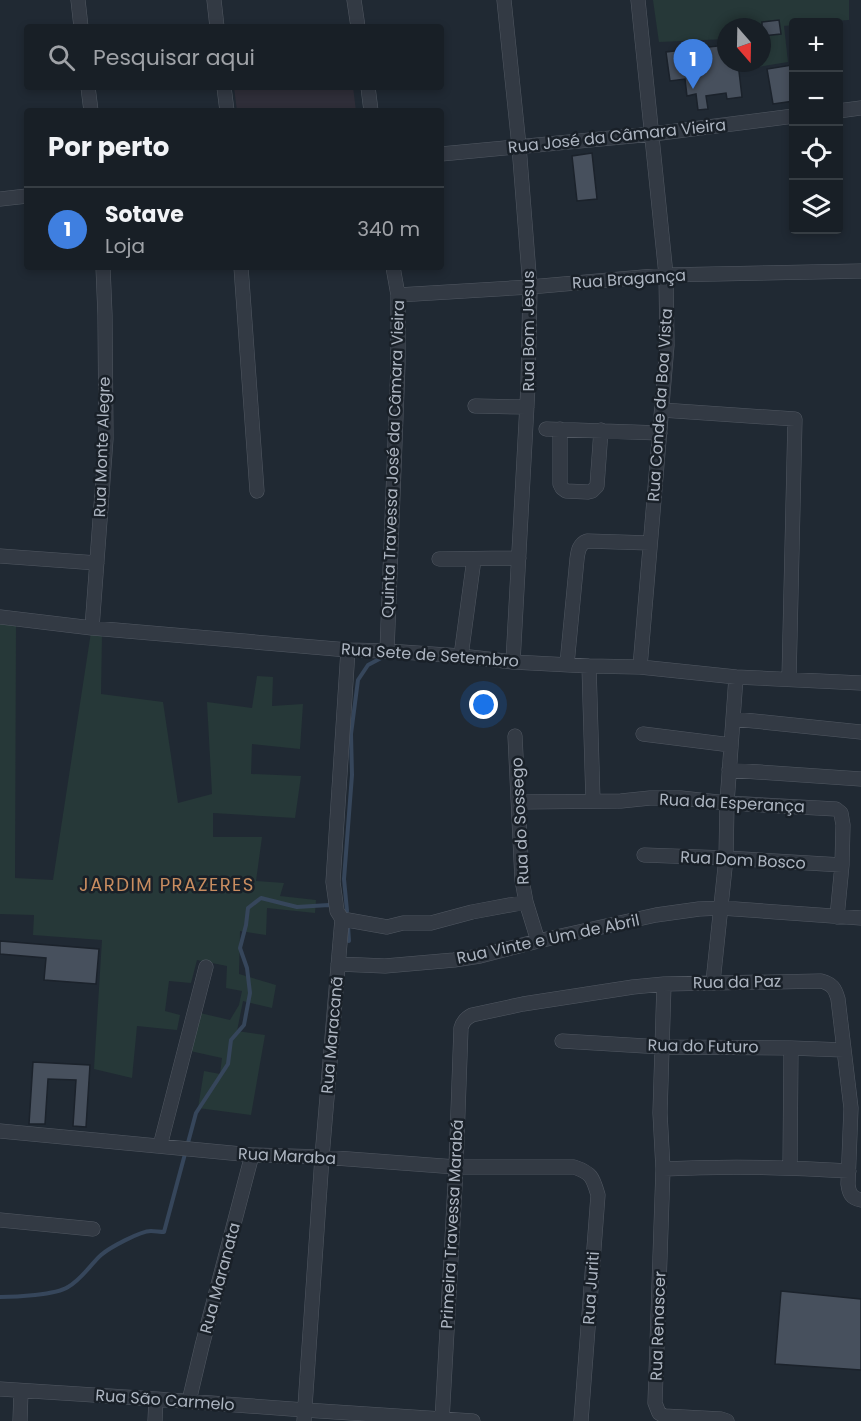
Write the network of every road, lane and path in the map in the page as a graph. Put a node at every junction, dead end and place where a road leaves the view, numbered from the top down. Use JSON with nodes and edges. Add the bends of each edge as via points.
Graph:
{"nodes":[{"id":1,"x":78,"y":0,"type":"edge"},
{"id":2,"x":214,"y":0,"type":"edge"},
{"id":3,"x":354,"y":0,"type":"edge"},
{"id":4,"x":504,"y":0,"type":"edge"},
{"id":5,"x":638,"y":0,"type":"edge"},
{"id":6,"x":81,"y":24,"type":"edge"},
{"id":7,"x":217,"y":24,"type":"edge"},
{"id":8,"x":358,"y":24,"type":"edge"},
{"id":9,"x":88,"y":90,"type":"edge"},
{"id":10,"x":224,"y":90,"type":"edge"},
{"id":11,"x":368,"y":90,"type":"edge"},
{"id":12,"x":91,"y":108,"type":"edge"},
{"id":13,"x":227,"y":108,"type":"edge"},
{"id":14,"x":371,"y":108,"type":"edge"},
{"id":15,"x":861,"y":108,"type":"edge"},
{"id":16,"x":843,"y":110,"type":"edge"},
{"id":17,"x":789,"y":117,"type":"edge"},
{"id":18,"x":653,"y":134,"type":"junction"},
{"id":19,"x":519,"y":146,"type":"junction"},
{"id":20,"x":444,"y":154,"type":"edge"},
{"id":21,"x":24,"y":196,"type":"edge"},
{"id":22,"x":0,"y":199,"type":"edge"},
{"id":23,"x":103,"y":270,"type":"edge"},
{"id":24,"x":241,"y":270,"type":"edge"},
{"id":25,"x":394,"y":270,"type":"edge"},
{"id":26,"x":861,"y":271,"type":"edge"},
{"id":27,"x":666,"y":275,"type":"junction"},
{"id":28,"x":530,"y":287,"type":"junction"},
{"id":29,"x":398,"y":296,"type":"junction"},
{"id":30,"x":475,"y":406,"type":"dead end"},
{"id":31,"x":527,"y":407,"type":"junction"},
{"id":32,"x":662,"y":410,"type":"junction"},
{"id":33,"x":601,"y":430,"type":"junction"},
{"id":34,"x":660,"y":433,"type":"junction"},
{"id":35,"x":257,"y":491,"type":"dead end"},
{"id":36,"x":650,"y":543,"type":"junction"},
{"id":37,"x":0,"y":556,"type":"edge"},
{"id":38,"x":519,"y":558,"type":"junction"},
{"id":39,"x":439,"y":559,"type":"dead end"},
{"id":40,"x":474,"y":559,"type":"junction"},
{"id":41,"x":97,"y":563,"type":"junction"},
{"id":42,"x":0,"y":617,"type":"edge"},
{"id":43,"x":92,"y":628,"type":"junction"},
{"id":44,"x":348,"y":650,"type":"junction"},
{"id":45,"x":387,"y":651,"type":"junction"},
{"id":46,"x":461,"y":656,"type":"junction"},
{"id":47,"x":513,"y":662,"type":"junction"},
{"id":48,"x":567,"y":664,"type":"junction"},
{"id":49,"x":589,"y":666,"type":"junction"},
{"id":50,"x":640,"y":667,"type":"junction"},
{"id":51,"x":736,"y":677,"type":"junction"},
{"id":52,"x":789,"y":679,"type":"junction"},
{"id":53,"x":861,"y":683,"type":"edge"},
{"id":54,"x":734,"y":719,"type":"junction"},
{"id":55,"x":861,"y":732,"type":"edge"},
{"id":56,"x":643,"y":734,"type":"dead end"},
{"id":57,"x":515,"y":736,"type":"dead end"},
{"id":58,"x":731,"y":745,"type":"junction"},
{"id":59,"x":729,"y":770,"type":"junction"},
{"id":60,"x":861,"y":779,"type":"edge"},
{"id":61,"x":593,"y":801,"type":"junction"},
{"id":62,"x":519,"y":802,"type":"junction"},
{"id":63,"x":727,"y":802,"type":"junction"},
{"id":64,"x":644,"y":855,"type":"dead end"},
{"id":65,"x":726,"y":858,"type":"junction"},
{"id":66,"x":842,"y":865,"type":"junction"},
{"id":67,"x":526,"y":902,"type":"junction"},
{"id":68,"x":721,"y":908,"type":"junction"},
{"id":69,"x":837,"y":917,"type":"junction"},
{"id":70,"x":861,"y":918,"type":"edge"},
{"id":71,"x":342,"y":919,"type":"junction"},
{"id":72,"x":538,"y":941,"type":"junction"},
{"id":73,"x":338,"y":964,"type":"junction"},
{"id":74,"x":206,"y":967,"type":"dead end"},
{"id":75,"x":713,"y":982,"type":"junction"},
{"id":76,"x":664,"y":984,"type":"junction"},
{"id":77,"x":461,"y":1028,"type":"joint"},
{"id":78,"x":562,"y":1041,"type":"dead end"},
{"id":79,"x":662,"y":1047,"type":"junction"},
{"id":80,"x":791,"y":1047,"type":"junction"},
{"id":81,"x":844,"y":1050,"type":"junction"},
{"id":82,"x":0,"y":1131,"type":"edge"},
{"id":83,"x":160,"y":1146,"type":"junction"},
{"id":84,"x":252,"y":1155,"type":"junction"},
{"id":85,"x":322,"y":1157,"type":"junction"},
{"id":86,"x":456,"y":1167,"type":"junction"},
{"id":87,"x":574,"y":1167,"type":"joint"},
{"id":88,"x":790,"y":1167,"type":"junction"},
{"id":89,"x":663,"y":1169,"type":"junction"},
{"id":90,"x":848,"y":1178,"type":"junction"},
{"id":91,"x":861,"y":1200,"type":"edge"},
{"id":92,"x":0,"y":1220,"type":"edge"},
{"id":93,"x":93,"y":1229,"type":"dead end"},
{"id":94,"x":0,"y":1389,"type":"edge"},
{"id":95,"x":21,"y":1390,"type":"junction"},
{"id":96,"x":156,"y":1399,"type":"junction"},
{"id":97,"x":189,"y":1401,"type":"junction"},
{"id":98,"x":305,"y":1416,"type":"edge"},
{"id":99,"x":442,"y":1420,"type":"edge"},
{"id":100,"x":20,"y":1421,"type":"edge"},
{"id":101,"x":155,"y":1421,"type":"edge"},
{"id":102,"x":473,"y":1421,"type":"edge"},
{"id":103,"x":581,"y":1421,"type":"edge"},
{"id":104,"x":727,"y":1421,"type":"edge"}],
"edges":[{"from":1,"to":6,"type":"street"},
{"from":2,"to":7,"type":"street"},
{"from":3,"to":8,"type":"street"},
{"from":4,"to":19,"type":"street","name":"Rua Bom Jesus"},
{"from":5,"to":18,"type":"street","name":"Rua Conde da Boa Vista"},
{"from":9,"to":12,"type":"street"},
{"from":10,"to":13,"type":"street"},
{"from":11,"to":14,"type":"street"},
{"from":15,"to":16,"type":"street"},
{"from":17,"to":18,"type":"street","name":"Rua José da Câmara Vieira"},
{"from":18,"to":19,"type":"street","name":"Rua José da Câmara Vieira"},
{"from":18,"to":27,"type":"street","name":"Rua Conde da Boa Vista"},
{"from":19,"to":20,"type":"street","name":"Rua José da Câmara Vieira"},
{"from":19,"to":28,"type":"street","name":"Rua Bom Jesus"},
{"from":21,"to":22,"type":"street"},
{"from":23,"to":41,"type":"street","name":"Rua Monte Alegre","via":[[106,439]]},
{"from":24,"to":35,"type":"street"},
{"from":25,"to":29,"type":"street","name":"Quinta Travessa José da Câmara Vieira"},
{"from":26,"to":27,"type":"street","name":"Rua Bragança"},
{"from":27,"to":28,"type":"street","name":"Rua Bragança"},
{"from":27,"to":32,"type":"street","name":"Rua Conde da Boa Vista","via":[[667,345]]},
{"from":28,"to":29,"type":"street","name":"Rua Bragança"},
{"from":28,"to":31,"type":"street","name":"Rua Bom Jesus"},
{"from":29,"to":45,"type":"street","name":"Quinta Travessa José da Câmara Vieira"},
{"from":30,"to":31,"type":"street"},
{"from":31,"to":38,"type":"street","name":"Rua Bom Jesus"},
{"from":32,"to":34,"type":"street","name":"Rua Conde da Boa Vista"},
{"from":32,"to":52,"type":"street","via":[[795,419]]},
{"from":33,"to":33,"type":"street","via":[[553,429],[562,489],[588,492],[597,486]]},
{"from":33,"to":34,"type":"street"},
{"from":34,"to":36,"type":"street","name":"Rua Conde da Boa Vista"},
{"from":36,"to":48,"type":"street","via":[[587,541],[580,546]]},
{"from":36,"to":50,"type":"street","name":"Rua Conde da Boa Vista"},
{"from":37,"to":41,"type":"street"},
{"from":38,"to":40,"type":"street"},
{"from":38,"to":47,"type":"street","name":"Rua Bom Jesus"},
{"from":39,"to":40,"type":"street"},
{"from":40,"to":46,"type":"street"},
{"from":41,"to":43,"type":"street","name":"Rua Monte Alegre"},
{"from":42,"to":43,"type":"street","name":"Rua Sete de Setembro"},
{"from":43,"to":44,"type":"street","name":"Rua Sete de Setembro"},
{"from":44,"to":45,"type":"street","name":"Rua Sete de Setembro"},
{"from":44,"to":71,"type":"street","name":"Rua Maracanã","via":[[333,882]]},
{"from":45,"to":46,"type":"street","name":"Rua Sete de Setembro"},
{"from":46,"to":47,"type":"street","name":"Rua Sete de Setembro"},
{"from":47,"to":48,"type":"street","name":"Rua Sete de Setembro"},
{"from":48,"to":49,"type":"street","name":"Rua Sete de Setembro"},
{"from":49,"to":50,"type":"street","name":"Rua Sete de Setembro"},
{"from":49,"to":61,"type":"street"},
{"from":50,"to":51,"type":"street","name":"Rua Sete de Setembro"},
{"from":51,"to":52,"type":"street","name":"Rua Sete de Setembro"},
{"from":51,"to":54,"type":"street"},
{"from":52,"to":53,"type":"street","name":"Rua Sete de Setembro"},
{"from":54,"to":55,"type":"street"},
{"from":54,"to":58,"type":"street"},
{"from":56,"to":58,"type":"street"},
{"from":57,"to":62,"type":"street","name":"Rua do Sossego"},
{"from":58,"to":59,"type":"street"},
{"from":59,"to":60,"type":"street"},
{"from":59,"to":63,"type":"street"},
{"from":61,"to":62,"type":"street","name":"Rua da Esperança"},
{"from":61,"to":63,"type":"street","name":"Rua da Esperança","via":[[681,798]]},
{"from":62,"to":67,"type":"street","name":"Rua do Sossego"},
{"from":63,"to":65,"type":"street"},
{"from":63,"to":66,"type":"street","name":"Rua da Esperança","via":[[836,809],[843,817]]},
{"from":64,"to":65,"type":"street","name":"Rua Dom Bosco"},
{"from":65,"to":66,"type":"street","name":"Rua Dom Bosco"},
{"from":65,"to":68,"type":"street"},
{"from":66,"to":69,"type":"street"},
{"from":67,"to":71,"type":"street","via":[[431,923],[387,927]]},
{"from":67,"to":72,"type":"street","name":"Rua do Sossego"},
{"from":68,"to":69,"type":"street"},
{"from":68,"to":72,"type":"street","name":"Rua Vinte e Um de Abril","via":[[656,915]]},
{"from":68,"to":75,"type":"street"},
{"from":69,"to":70,"type":"street"},
{"from":71,"to":73,"type":"street","name":"Rua Maracanã"},
{"from":72,"to":73,"type":"street","name":"Rua Vinte e Um de Abril","via":[[454,960],[385,966]]},
{"from":73,"to":85,"type":"street","name":"Rua Maracanã"},
{"from":74,"to":83,"type":"street"},
{"from":75,"to":76,"type":"street","name":"Rua da Paz"},
{"from":75,"to":81,"type":"street","name":"Rua da Paz","via":[[829,983],[838,999]]},
{"from":76,"to":77,"type":"street","name":"Rua da Paz","via":[[491,1010],[465,1018]]},
{"from":76,"to":79,"type":"street"},
{"from":77,"to":86,"type":"street","name":"Primeira Travessa Marabá"},
{"from":78,"to":79,"type":"street","name":"Rua do Futuro"},
{"from":79,"to":80,"type":"street","name":"Rua do Futuro"},
{"from":79,"to":89,"type":"street"},
{"from":80,"to":81,"type":"street","name":"Rua do Futuro"},
{"from":80,"to":88,"type":"street"},
{"from":81,"to":90,"type":"street","name":"Rua da Paz","via":[[851,1108]]},
{"from":82,"to":83,"type":"street","name":"Rua Maraba"},
{"from":83,"to":84,"type":"street","name":"Rua Maraba"},
{"from":84,"to":85,"type":"street","name":"Rua Maraba"},
{"from":84,"to":97,"type":"street","name":"Rua Maranata"},
{"from":85,"to":86,"type":"street","name":"Rua Maraba"},
{"from":85,"to":98,"type":"street","name":"Rua Maracanã"},
{"from":86,"to":87,"type":"street","name":"Rua Maraba"},
{"from":86,"to":99,"type":"street","name":"Primeira Travessa Marabá"},
{"from":87,"to":103,"type":"street","name":"Rua Juriti","via":[[586,1171],[594,1180],[598,1196]]},
{"from":88,"to":89,"type":"street"},
{"from":88,"to":90,"type":"street"},
{"from":89,"to":104,"type":"street","name":"Rua Renascer","via":[[655,1403],[664,1416]]},
{"from":90,"to":91,"type":"street","via":[[850,1194]]},
{"from":92,"to":93,"type":"street"},
{"from":94,"to":95,"type":"street","name":"Rua São Carmelo"},
{"from":95,"to":96,"type":"street","name":"Rua São Carmelo"},
{"from":95,"to":100,"type":"street"},
{"from":96,"to":97,"type":"street","name":"Rua São Carmelo"},
{"from":96,"to":101,"type":"street"},
{"from":97,"to":98,"type":"street","name":"Rua São Carmelo"},
{"from":98,"to":99,"type":"street","name":"Rua São Carmelo"},
{"from":99,"to":102,"type":"street","name":"Rua São Carmelo"}]}
